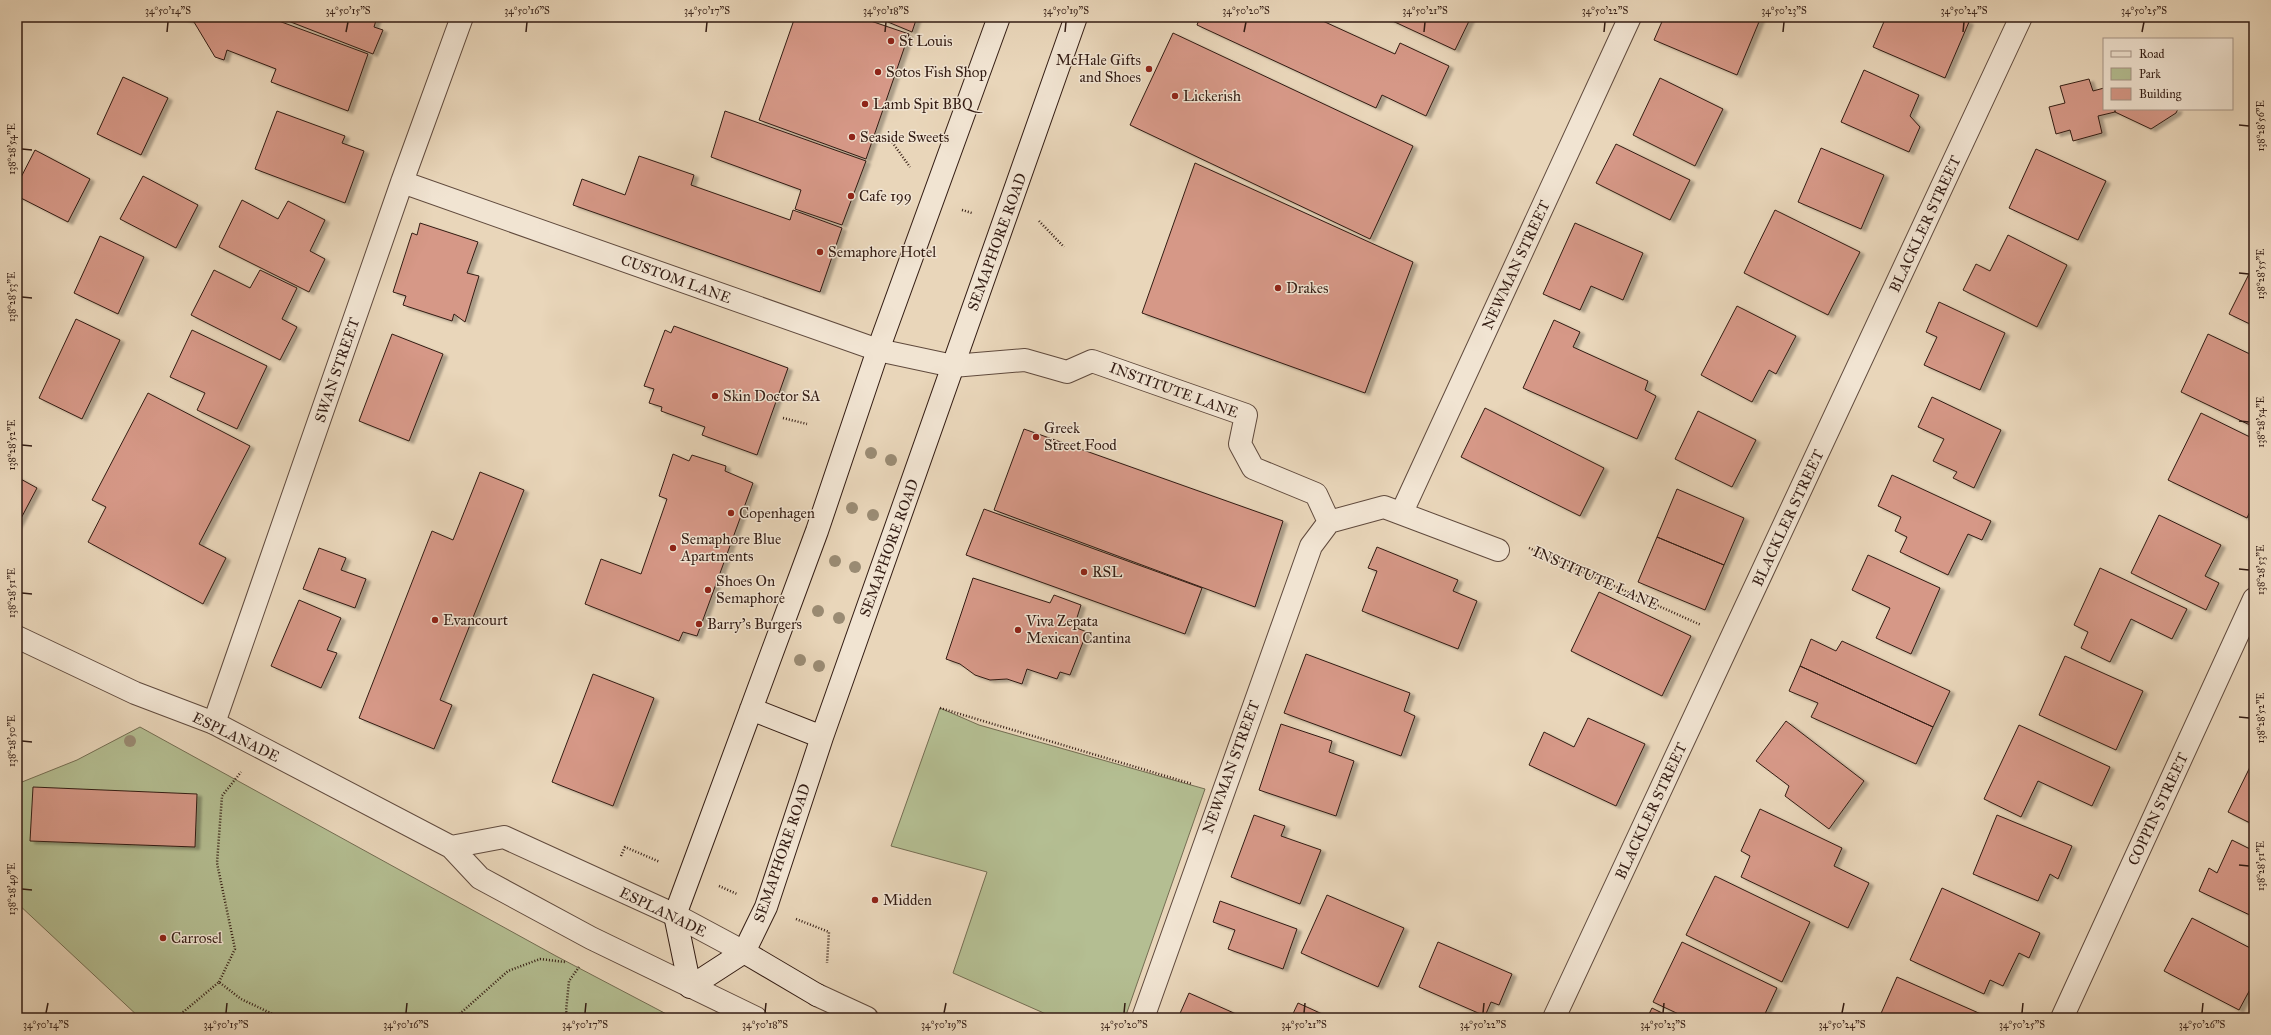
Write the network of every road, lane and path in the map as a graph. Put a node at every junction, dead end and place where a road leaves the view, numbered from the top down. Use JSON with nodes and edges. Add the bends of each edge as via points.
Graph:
{"nodes":[{"id":1,"x":462,"y":17,"type":"edge"},
{"id":2,"x":999,"y":17,"type":"edge"},
{"id":3,"x":1076,"y":17,"type":"edge"},
{"id":4,"x":1630,"y":17,"type":"edge"},
{"id":5,"x":2021,"y":17,"type":"edge"},
{"id":6,"x":887,"y":135,"type":"dead end"},
{"id":7,"x":402,"y":182,"type":"junction"},
{"id":8,"x":932,"y":200,"type":"junction"},
{"id":9,"x":1003,"y":224,"type":"junction"},
{"id":10,"x":1064,"y":247,"type":"dead end"},
{"id":11,"x":878,"y":350,"type":"junction"},
{"id":12,"x":953,"y":366,"type":"junction"},
{"id":13,"x":783,"y":418,"type":"dead end"},
{"id":14,"x":807,"y":424,"type":"dead end"},
{"id":15,"x":1402,"y":512,"type":"junction"},
{"id":16,"x":1329,"y":522,"type":"junction"},
{"id":17,"x":1498,"y":550,"type":"joint"},
{"id":18,"x":2254,"y":599,"type":"edge"},
{"id":19,"x":1707,"y":628,"type":"dead end"},
{"id":20,"x":17,"y":637,"type":"edge"},
{"id":21,"x":940,"y":708,"type":"dead end"},
{"id":22,"x":751,"y":709,"type":"junction"},
{"id":23,"x":214,"y":723,"type":"junction"},
{"id":24,"x":822,"y":737,"type":"junction"},
{"id":25,"x":261,"y":748,"type":"junction"},
{"id":26,"x":1222,"y":792,"type":"junction"},
{"id":27,"x":451,"y":847,"type":"junction"},
{"id":28,"x":625,"y":847,"type":"dead end"},
{"id":29,"x":665,"y":863,"type":"dead end"},
{"id":30,"x":716,"y":885,"type":"dead end"},
{"id":31,"x":743,"y":896,"type":"dead end"},
{"id":32,"x":675,"y":915,"type":"junction"},
{"id":33,"x":793,"y":917,"type":"dead end"},
{"id":34,"x":744,"y":952,"type":"junction"},
{"id":35,"x":568,"y":962,"type":"dead end"},
{"id":36,"x":575,"y":963,"type":"dead end"},
{"id":37,"x":827,"y":966,"type":"dead end"},
{"id":38,"x":219,"y":982,"type":"junction"},
{"id":39,"x":690,"y":987,"type":"junction"},
{"id":40,"x":176,"y":1018,"type":"edge"},
{"id":41,"x":281,"y":1018,"type":"edge"},
{"id":42,"x":455,"y":1018,"type":"edge"},
{"id":43,"x":568,"y":1018,"type":"edge"},
{"id":44,"x":756,"y":1018,"type":"edge"},
{"id":45,"x":867,"y":1018,"type":"edge"},
{"id":46,"x":1143,"y":1018,"type":"edge"},
{"id":47,"x":1554,"y":1018,"type":"edge"},
{"id":48,"x":2062,"y":1018,"type":"edge"}],
"edges":[{"from":1,"to":7,"type":"street","name":"SWAN STREET"},
{"from":2,"to":8,"type":"street"},
{"from":3,"to":9,"type":"street","name":"SEMAPHORE ROAD"},
{"from":4,"to":15,"type":"street","name":"NEWMAN STREET"},
{"from":5,"to":47,"type":"street","name":"BLACKLER STREET"},
{"from":6,"to":8,"type":"path"},
{"from":7,"to":11,"type":"street","name":"CUSTOM LANE"},
{"from":7,"to":23,"type":"street","name":"SWAN STREET"},
{"from":8,"to":9,"type":"path"},
{"from":8,"to":11,"type":"street"},
{"from":9,"to":10,"type":"path","via":[[1037,219]]},
{"from":9,"to":12,"type":"street","name":"SEMAPHORE ROAD"},
{"from":11,"to":12,"type":"street","name":"CUSTOM LANE"},
{"from":11,"to":22,"type":"street","via":[[817,531]]},
{"from":12,"to":16,"type":"street","name":"INSTITUTE LANE","via":[[1025,360],[1067,372],[1092,361],[1246,415],[1240,444],[1253,468],[1316,494]]},
{"from":12,"to":24,"type":"street","name":"SEMAPHORE ROAD"},
{"from":13,"to":14,"type":"path"},
{"from":15,"to":16,"type":"street","via":[[1384,507]]},
{"from":15,"to":17,"type":"street"},
{"from":16,"to":26,"type":"street","name":"NEWMAN STREET","via":[[1311,546]]},
{"from":17,"to":19,"type":"path","name":"INSTITUTE LANE","via":[[1525,546]]},
{"from":18,"to":48,"type":"street","name":"COPPIN STREET"},
{"from":20,"to":23,"type":"street","name":"ESPLANADE","via":[[135,693]]},
{"from":21,"to":26,"type":"path"},
{"from":22,"to":24,"type":"street"},
{"from":22,"to":32,"type":"street"},
{"from":23,"to":25,"type":"street","name":"ESPLANADE"},
{"from":24,"to":34,"type":"street","name":"SEMAPHORE ROAD","via":[[766,907]]},
{"from":25,"to":27,"type":"street","name":"ESPLANADE"},
{"from":25,"to":38,"type":"path","via":[[222,796],[217,863],[234,949]]},
{"from":26,"to":46,"type":"street","name":"NEWMAN STREET"},
{"from":27,"to":32,"type":"street","name":"ESPLANADE","via":[[504,837]]},
{"from":27,"to":39,"type":"street","name":"ESPLANADE","via":[[480,878],[591,938]]},
{"from":28,"to":29,"type":"path"},
{"from":30,"to":31,"type":"path"},
{"from":32,"to":34,"type":"street","name":"ESPLANADE"},
{"from":32,"to":39,"type":"street"},
{"from":33,"to":37,"type":"path","via":[[830,932]]},
{"from":34,"to":39,"type":"street"},
{"from":34,"to":45,"type":"street","name":"ESPLANADE","via":[[817,995]]},
{"from":35,"to":42,"type":"path","via":[[540,959],[508,971]]},
{"from":36,"to":43,"type":"path","via":[[582,964],[569,981],[566,1011]]},
{"from":38,"to":40,"type":"path"},
{"from":38,"to":41,"type":"path","via":[[240,999]]},
{"from":39,"to":44,"type":"street","name":"ESPLANADE"}]}
